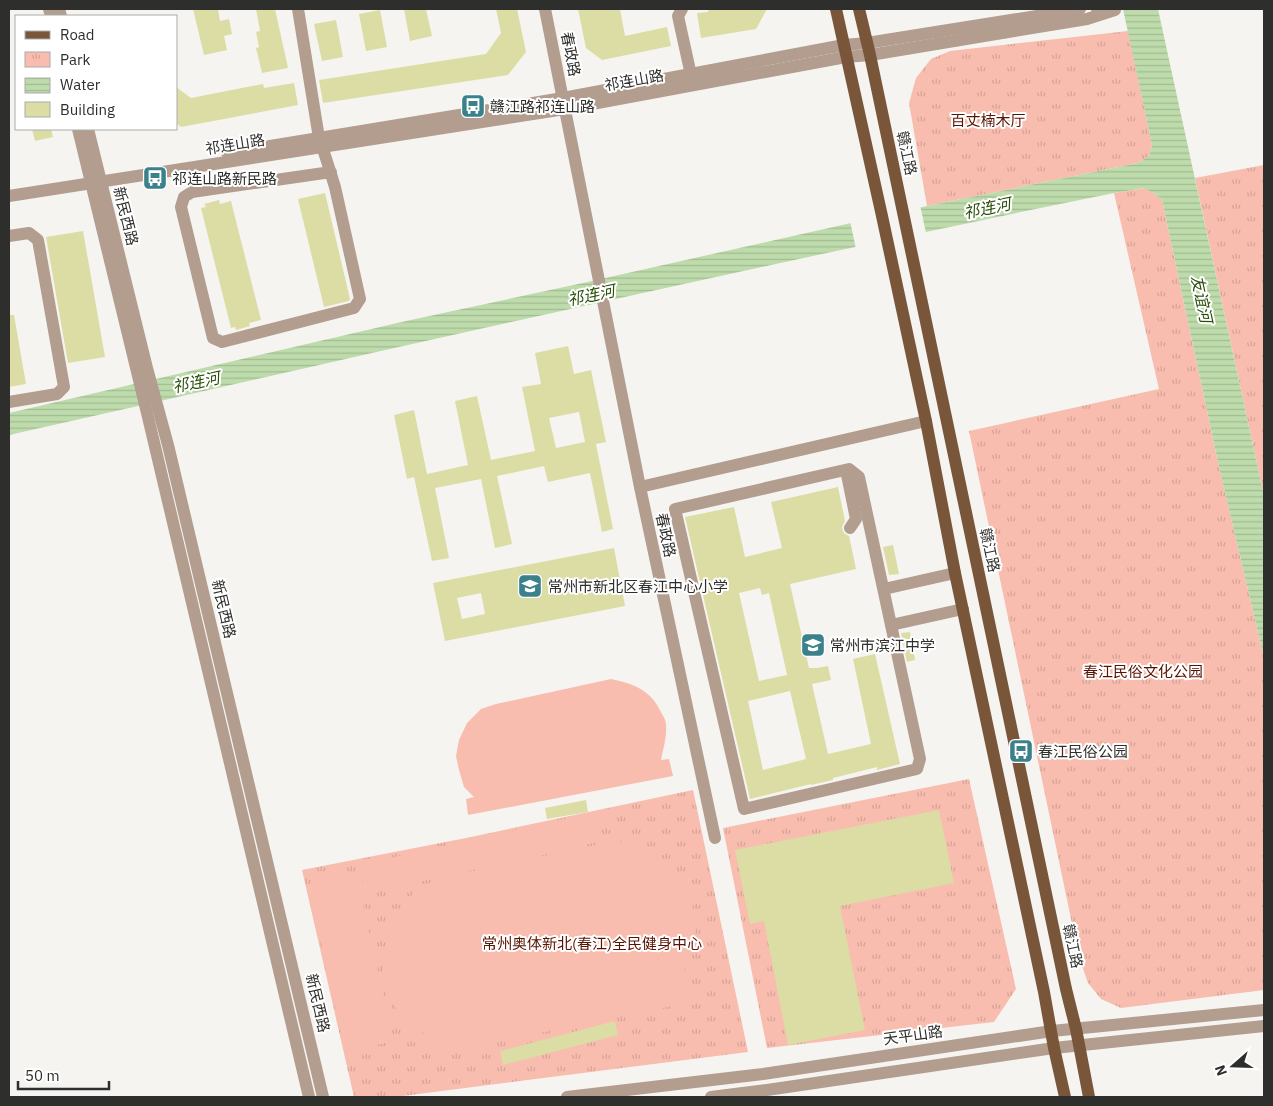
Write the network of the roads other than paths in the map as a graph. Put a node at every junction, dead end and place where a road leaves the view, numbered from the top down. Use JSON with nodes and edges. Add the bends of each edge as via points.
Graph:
{"nodes":[{"id":1,"x":298,"y":9,"type":"edge"},
{"id":2,"x":545,"y":9,"type":"edge"},
{"id":3,"x":682,"y":9,"type":"edge"},
{"id":4,"x":836,"y":9,"type":"edge"},
{"id":5,"x":858,"y":9,"type":"edge"},
{"id":6,"x":1080,"y":9,"type":"edge"},
{"id":7,"x":1097,"y":9,"type":"edge"},
{"id":8,"x":1118,"y":9,"type":"edge"},
{"id":9,"x":869,"y":49,"type":"junction"},
{"id":10,"x":845,"y":51,"type":"junction"},
{"id":11,"x":691,"y":75,"type":"junction"},
{"id":12,"x":564,"y":104,"type":"junction"},
{"id":13,"x":78,"y":130,"type":"edge"},
{"id":14,"x":88,"y":130,"type":"edge"},
{"id":15,"x":321,"y":142,"type":"junction"},
{"id":16,"x":330,"y":172,"type":"junction"},
{"id":17,"x":95,"y":178,"type":"junction"},
{"id":18,"x":9,"y":188,"type":"edge"},
{"id":19,"x":9,"y":196,"type":"edge"},
{"id":20,"x":9,"y":236,"type":"edge"},
{"id":21,"x":9,"y":402,"type":"edge"},
{"id":22,"x":154,"y":416,"type":"junction"},
{"id":23,"x":926,"y":421,"type":"junction"},
{"id":24,"x":846,"y":470,"type":"junction"},
{"id":25,"x":640,"y":487,"type":"junction"},
{"id":26,"x":850,"y":528,"type":"dead end"},
{"id":27,"x":955,"y":573,"type":"junction"},
{"id":28,"x":884,"y":589,"type":"junction"},
{"id":29,"x":963,"y":610,"type":"junction"},
{"id":30,"x":891,"y":625,"type":"junction"},
{"id":31,"x":715,"y":838,"type":"dead end"},
{"id":32,"x":1264,"y":1010,"type":"edge"},
{"id":33,"x":1264,"y":1026,"type":"edge"},
{"id":34,"x":1076,"y":1029,"type":"junction"},
{"id":35,"x":1052,"y":1031,"type":"junction"},
{"id":36,"x":1078,"y":1044,"type":"junction"},
{"id":37,"x":1054,"y":1048,"type":"junction"},
{"id":38,"x":308,"y":1097,"type":"edge"},
{"id":39,"x":324,"y":1097,"type":"edge"},
{"id":40,"x":568,"y":1097,"type":"edge"},
{"id":41,"x":711,"y":1097,"type":"edge"},
{"id":42,"x":1065,"y":1097,"type":"edge"},
{"id":43,"x":1089,"y":1097,"type":"edge"}],
"edges":[{"from":1,"to":15,"type":"street"},
{"from":2,"to":12,"type":"street","name":"春政路"},
{"from":3,"to":11,"type":"street","via":[[678,16]]},
{"from":4,"to":10,"type":"main road"},
{"from":5,"to":9,"type":"main road","name":"赣江路"},
{"from":6,"to":9,"type":"street","name":"祁连山路"},
{"from":7,"to":8,"type":"street","name":"祁连山路"},
{"from":8,"to":9,"type":"street","name":"祁连山路","via":[[1087,19]]},
{"from":9,"to":10,"type":"street","name":"祁连山路"},
{"from":9,"to":34,"type":"main road","name":"赣江路"},
{"from":10,"to":11,"type":"street","name":"祁连山路"},
{"from":10,"to":12,"type":"street","name":"祁连山路"},
{"from":10,"to":23,"type":"main road"},
{"from":11,"to":12,"type":"street","name":"祁连山路"},
{"from":12,"to":15,"type":"street","name":"祁连山路"},
{"from":12,"to":25,"type":"street","name":"春政路"},
{"from":13,"to":17,"type":"street","name":"新民西路"},
{"from":14,"to":17,"type":"street","name":"新民西路"},
{"from":15,"to":16,"type":"street"},
{"from":15,"to":17,"type":"street","name":"祁连山路"},
{"from":16,"to":16,"type":"street","via":[[192,192],[184,198],[181,207],[213,338],[222,342],[354,308],[360,299]]},
{"from":17,"to":18,"type":"street","name":"祁连山路"},
{"from":17,"to":19,"type":"street","name":"祁连山路"},
{"from":17,"to":22,"type":"street","name":"新民西路"},
{"from":20,"to":21,"type":"street","via":[[29,233],[38,240],[64,387],[57,394]]},
{"from":22,"to":38,"type":"street","name":"新民西路"},
{"from":22,"to":39,"type":"street","name":"新民西路"},
{"from":23,"to":25,"type":"street"},
{"from":23,"to":27,"type":"main road"},
{"from":24,"to":26,"type":"street","via":[[856,519]]},
{"from":24,"to":28,"type":"street","via":[[859,477]]},
{"from":24,"to":30,"type":"street","via":[[675,509],[744,809],[917,769],[920,759]]},
{"from":25,"to":31,"type":"street","name":"春政路"},
{"from":27,"to":28,"type":"street"},
{"from":27,"to":29,"type":"main road"},
{"from":28,"to":30,"type":"street"},
{"from":29,"to":30,"type":"street"},
{"from":29,"to":35,"type":"main road"},
{"from":32,"to":34,"type":"street","name":"天平山路"},
{"from":33,"to":36,"type":"street"},
{"from":34,"to":35,"type":"street","name":"天平山路"},
{"from":34,"to":36,"type":"main road","name":"赣江路"},
{"from":35,"to":37,"type":"main road"},
{"from":35,"to":40,"type":"street","name":"天平山路","via":[[763,1074]]},
{"from":36,"to":37,"type":"street"},
{"from":36,"to":43,"type":"main road","name":"赣江路"},
{"from":37,"to":41,"type":"street"},
{"from":37,"to":42,"type":"main road"}]}
